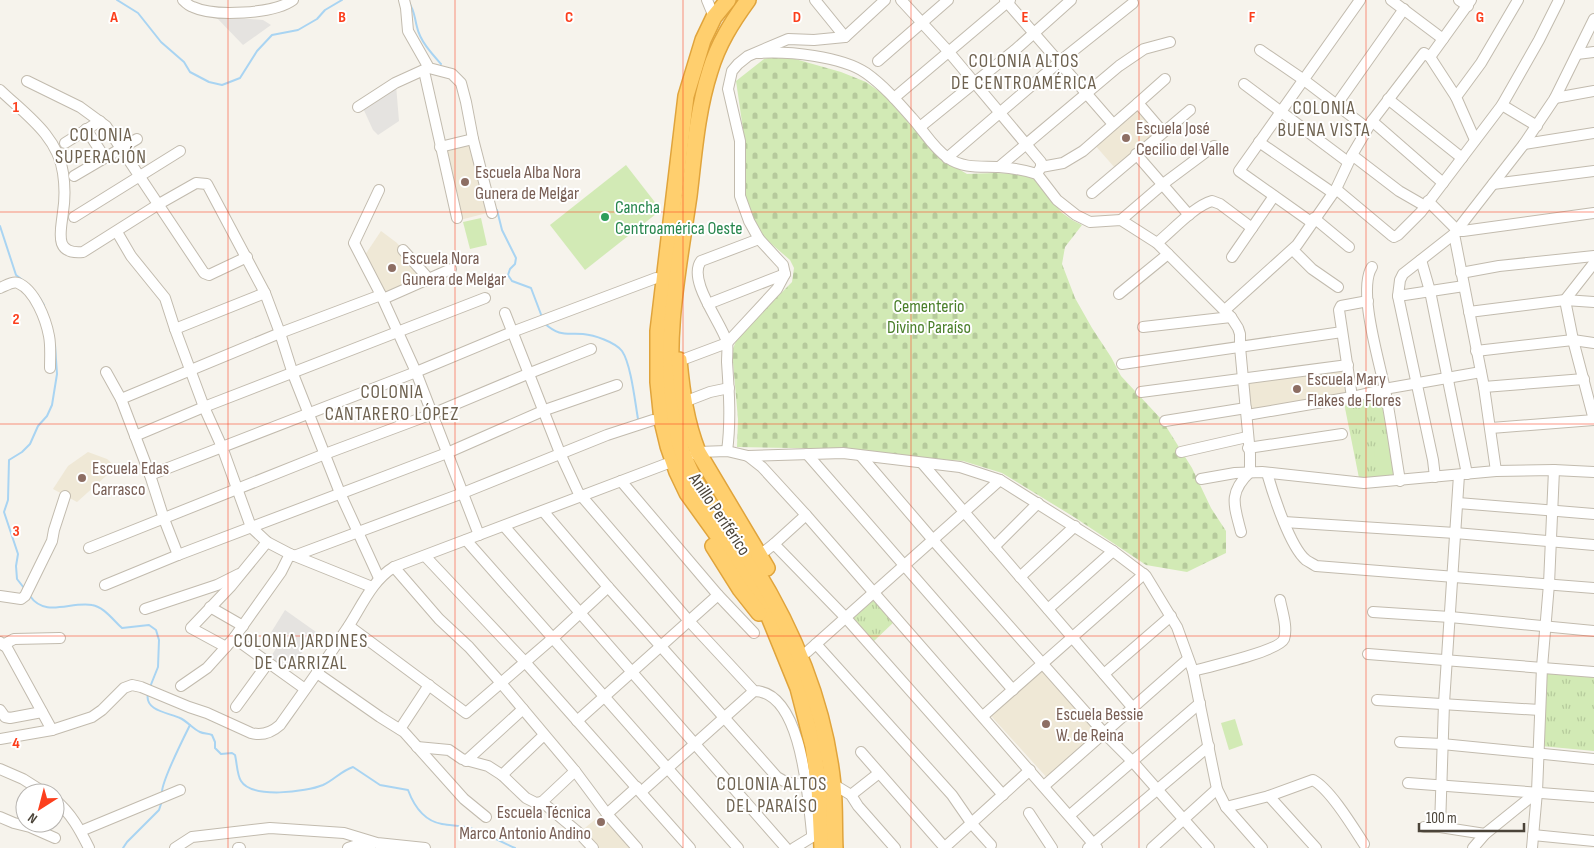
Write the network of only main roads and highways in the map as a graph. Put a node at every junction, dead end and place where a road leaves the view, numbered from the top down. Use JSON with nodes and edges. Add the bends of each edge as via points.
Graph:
{"nodes":[{"id":1,"x":728,"y":0,"type":"edge"},
{"id":2,"x":748,"y":0,"type":"edge"},
{"id":3,"x":678,"y":221,"type":"junction"},
{"id":4,"x":779,"y":639,"type":"junction"},
{"id":5,"x":812,"y":685,"type":"junction"},
{"id":6,"x":822,"y":848,"type":"edge"},
{"id":7,"x":835,"y":848,"type":"edge"}],
"edges":[{"from":1,"to":3,"type":"highway","name":"Anillo Periférico","via":[[714,17],[703,40],[686,96]]},
{"from":2,"to":3,"type":"highway","name":"Anillo Periférico","via":[[717,49],[710,70]]},
{"from":3,"to":4,"type":"highway","name":"Anillo Periférico","via":[[658,331],[662,420],[668,446],[687,493],[751,583],[766,607]]},
{"from":3,"to":4,"type":"highway","via":[[660,248],[656,278],[649,347],[653,420],[665,465],[740,589]]},
{"from":3,"to":5,"type":"highway","via":[[687,256],[678,347],[694,454],[760,555],[812,648]]},
{"from":3,"to":5,"type":"highway","name":"Anillo Periférico","via":[[670,358],[677,435],[693,477],[706,500],[750,559],[774,600]]},
{"from":4,"to":6,"type":"highway","name":"Anillo Periférico","via":[[813,746]]},
{"from":5,"to":7,"type":"highway","name":"Anillo Periférico","via":[[833,784]]}]}
